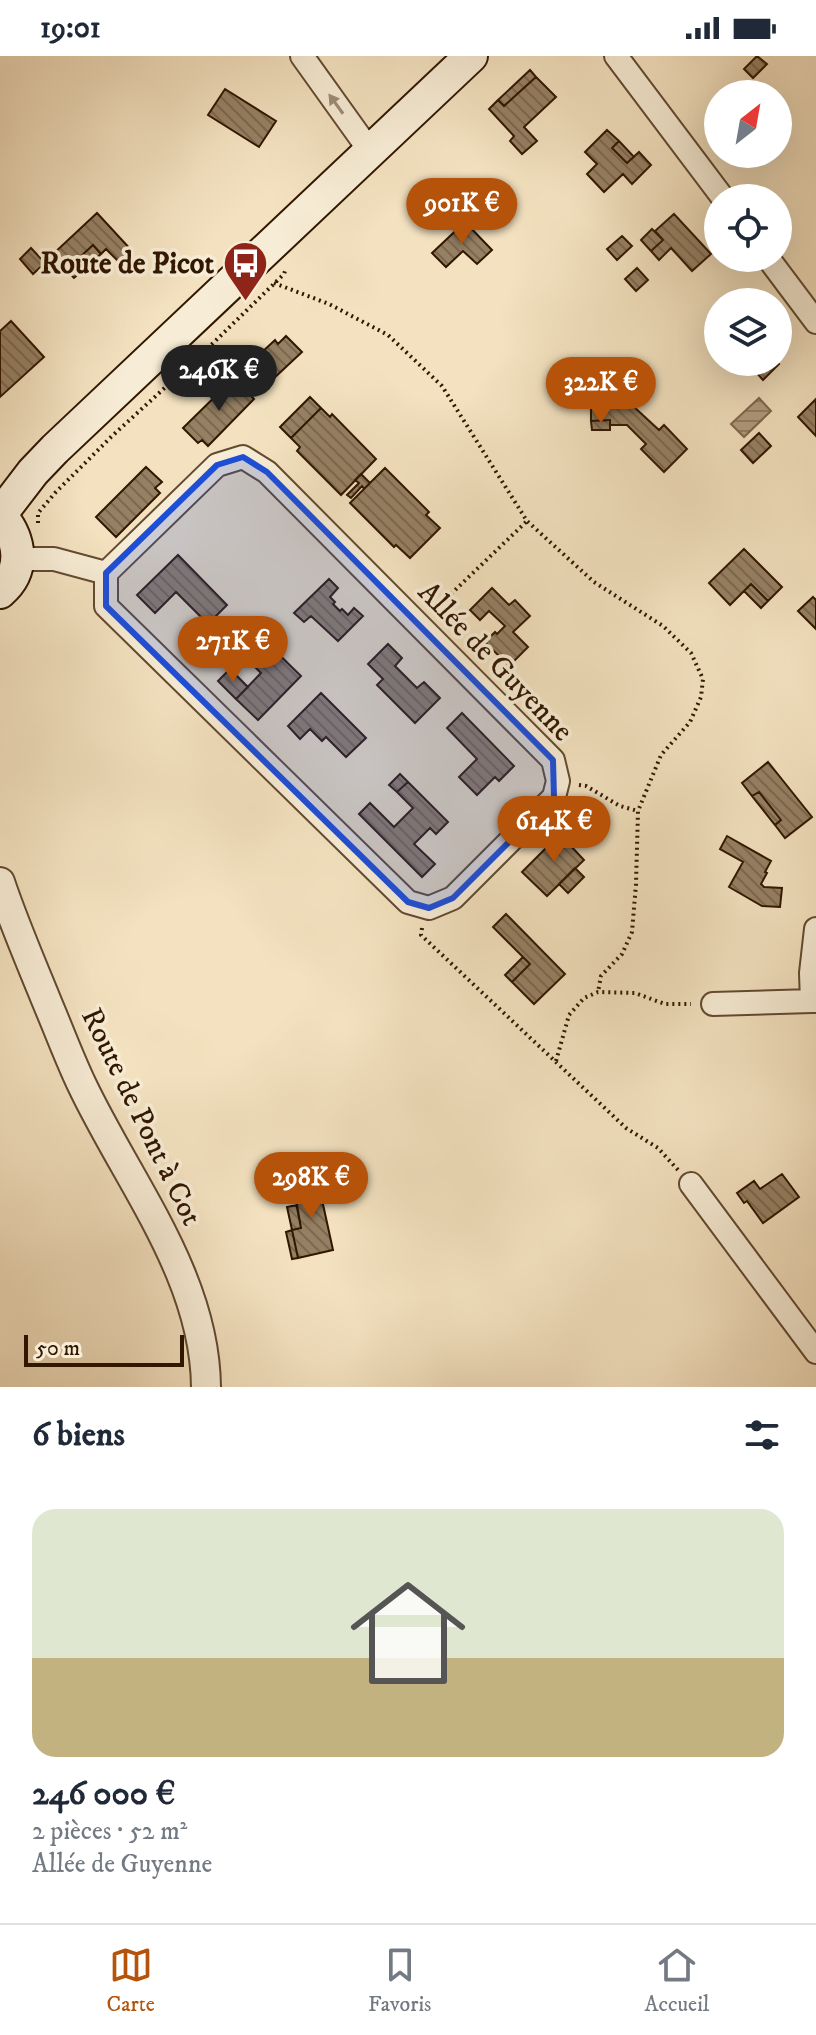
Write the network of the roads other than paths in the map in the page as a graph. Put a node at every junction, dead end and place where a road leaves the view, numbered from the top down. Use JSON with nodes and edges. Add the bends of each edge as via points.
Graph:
{"nodes":[{"id":1,"x":302,"y":56,"type":"edge"},
{"id":2,"x":471,"y":56,"type":"edge"},
{"id":3,"x":616,"y":56,"type":"edge"},
{"id":4,"x":370,"y":151,"type":"junction"},
{"id":5,"x":712,"y":184,"type":"edge"},
{"id":6,"x":778,"y":272,"type":"edge"},
{"id":7,"x":816,"y":322,"type":"edge"},
{"id":8,"x":0,"y":515,"type":"edge"},
{"id":9,"x":28,"y":559,"type":"junction"},
{"id":10,"x":106,"y":573,"type":"junction"},
{"id":11,"x":0,"y":592,"type":"edge"},
{"id":12,"x":0,"y":882,"type":"edge"},
{"id":13,"x":816,"y":929,"type":"edge"},
{"id":14,"x":814,"y":1001,"type":"edge"},
{"id":15,"x":713,"y":1004,"type":"road end"},
{"id":16,"x":691,"y":1184,"type":"road end"},
{"id":17,"x":816,"y":1352,"type":"edge"},
{"id":18,"x":206,"y":1387,"type":"edge"}],
"edges":[{"from":4,"to":1,"type":"street","one_way":true},
{"from":2,"to":4,"type":"main road"},
{"from":3,"to":5,"type":"street"},
{"from":4,"to":8,"type":"main road","via":[[55,449]]},
{"from":6,"to":7,"type":"street"},
{"from":8,"to":9,"type":"main road"},
{"from":9,"to":10,"type":"street","via":[[54,559]]},
{"from":9,"to":11,"type":"main road"},
{"from":10,"to":10,"type":"street","name":"Allée de Guyenne","via":[[217,465],[243,457],[267,472],[553,760],[558,781],[554,797],[453,898],[429,908],[408,902],[106,606]]},
{"from":12,"to":18,"type":"street","name":"Route de Pont à Cot","via":[[82,1085],[185,1285],[206,1365]]},
{"from":13,"to":14,"type":"street"},
{"from":14,"to":15,"type":"street"},
{"from":16,"to":17,"type":"street"}]}
